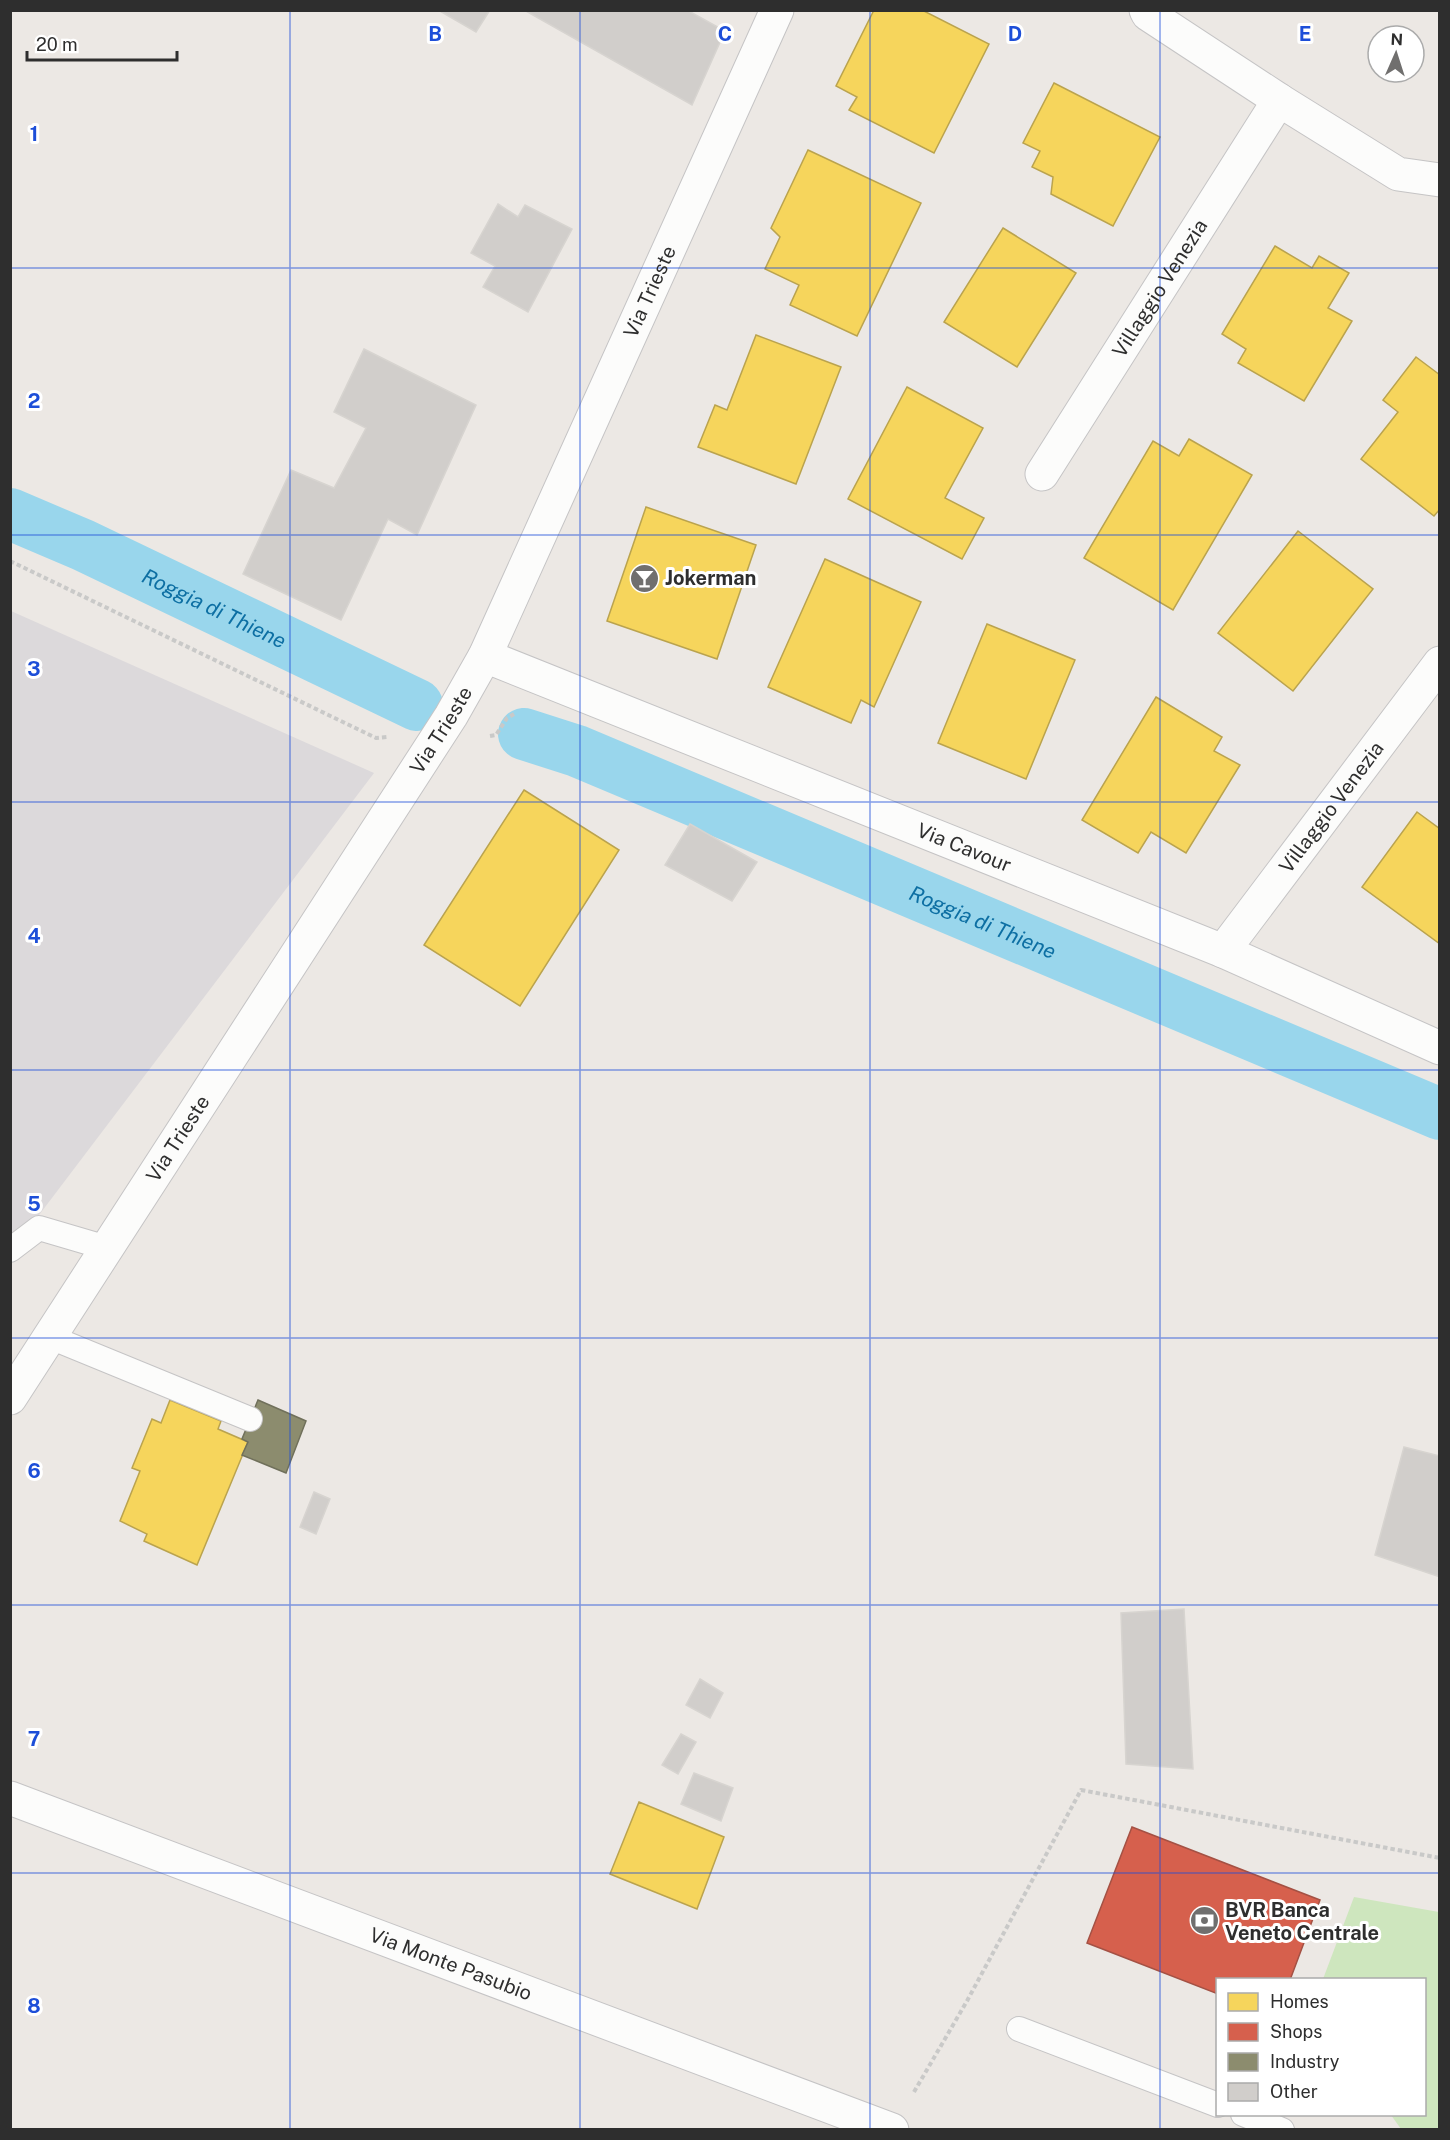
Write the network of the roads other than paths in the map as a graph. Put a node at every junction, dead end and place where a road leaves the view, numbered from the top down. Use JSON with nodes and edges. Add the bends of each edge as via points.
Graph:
{"nodes":[{"id":1,"x":777,"y":10,"type":"edge"},
{"id":2,"x":1146,"y":10,"type":"edge"},
{"id":3,"x":1279,"y":100,"type":"junction"},
{"id":4,"x":1440,"y":180,"type":"edge"},
{"id":5,"x":1042,"y":474,"type":"dead end"},
{"id":6,"x":485,"y":656,"type":"junction"},
{"id":7,"x":1440,"y":663,"type":"edge"},
{"id":8,"x":1223,"y":951,"type":"junction"},
{"id":9,"x":1440,"y":1048,"type":"edge"},
{"id":10,"x":107,"y":1248,"type":"junction"},
{"id":11,"x":10,"y":1250,"type":"edge"},
{"id":12,"x":50,"y":1336,"type":"junction"},
{"id":13,"x":10,"y":1398,"type":"edge"},
{"id":14,"x":250,"y":1419,"type":"dead end"},
{"id":15,"x":10,"y":1798,"type":"edge"},
{"id":16,"x":1019,"y":2029,"type":"dead end"},
{"id":17,"x":1216,"y":2104,"type":"edge"},
{"id":18,"x":1246,"y":2116,"type":"edge"},
{"id":19,"x":892,"y":2129,"type":"edge"},
{"id":20,"x":1282,"y":2130,"type":"edge"}],
"edges":[{"from":1,"to":6,"type":"street","name":"Via Trieste"},
{"from":2,"to":3,"type":"street"},
{"from":3,"to":4,"type":"street","via":[[1398,174]]},
{"from":3,"to":5,"type":"street","name":"Villaggio Venezia"},
{"from":6,"to":8,"type":"street","name":"Via Cavour"},
{"from":6,"to":10,"type":"street","name":"Via Trieste","via":[[451,716]]},
{"from":7,"to":8,"type":"street","name":"Villaggio Venezia"},
{"from":8,"to":9,"type":"street","name":"Via Cavour"},
{"from":10,"to":11,"type":"lane","via":[[39,1228]]},
{"from":10,"to":12,"type":"street","name":"Via Trieste"},
{"from":12,"to":13,"type":"street","name":"Via Trieste"},
{"from":12,"to":14,"type":"lane"},
{"from":15,"to":19,"type":"street","name":"Via Monte Pasubio"},
{"from":16,"to":17,"type":"lane"},
{"from":18,"to":20,"type":"lane"}]}
